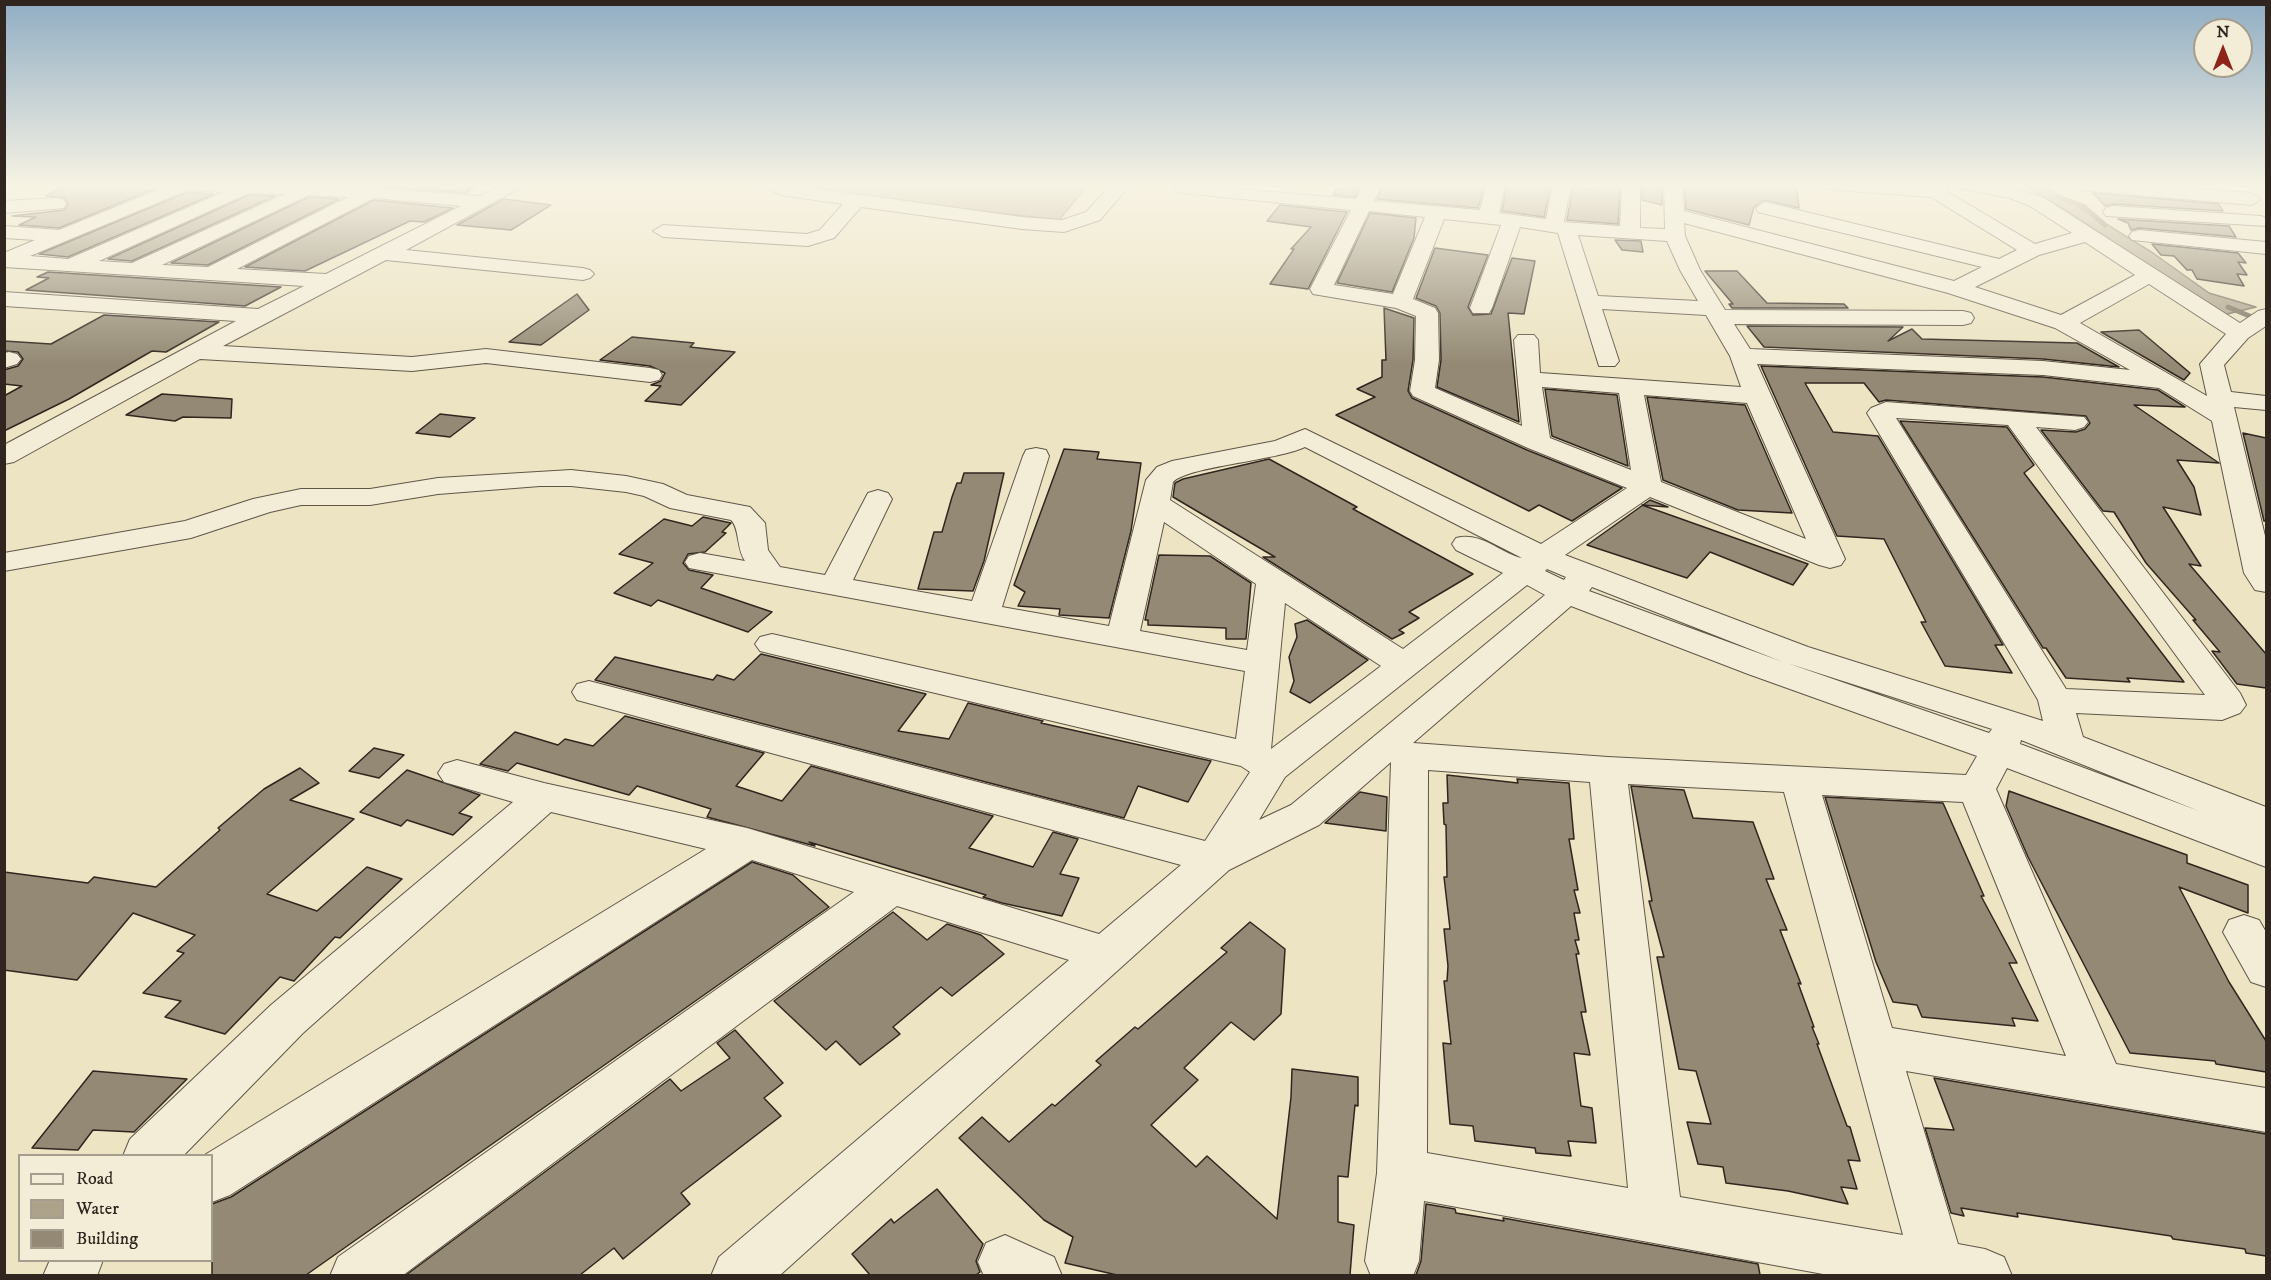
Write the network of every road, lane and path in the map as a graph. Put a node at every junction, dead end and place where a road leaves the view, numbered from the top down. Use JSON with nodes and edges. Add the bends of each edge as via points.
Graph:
{"nodes":[{"id":1,"x":43,"y":244,"type":"edge"},
{"id":2,"x":120,"y":244,"type":"edge"},
{"id":3,"x":193,"y":244,"type":"edge"},
{"id":4,"x":271,"y":244,"type":"edge"},
{"id":5,"x":404,"y":244,"type":"edge"},
{"id":6,"x":1344,"y":244,"type":"edge"},
{"id":7,"x":1424,"y":244,"type":"edge"},
{"id":8,"x":1504,"y":244,"type":"edge"},
{"id":9,"x":1566,"y":244,"type":"edge"},
{"id":10,"x":1681,"y":244,"type":"edge"},
{"id":11,"x":1794,"y":244,"type":"edge"},
{"id":12,"x":1922,"y":244,"type":"edge"},
{"id":13,"x":2020,"y":244,"type":"edge"},
{"id":14,"x":2059,"y":244,"type":"edge"},
{"id":15,"x":2101,"y":244,"type":"edge"},
{"id":16,"x":2228,"y":244,"type":"edge"},
{"id":17,"x":2266,"y":247,"type":"edge"},
{"id":18,"x":2032,"y":252,"type":"junction"},
{"id":19,"x":385,"y":254,"type":"junction"},
{"id":20,"x":4,"y":260,"type":"edge"},
{"id":21,"x":69,"y":266,"type":"junction"},
{"id":22,"x":2002,"y":266,"type":"junction"},
{"id":23,"x":135,"y":270,"type":"junction"},
{"id":24,"x":212,"y":274,"type":"junction"},
{"id":25,"x":583,"y":274,"type":"dead end"},
{"id":26,"x":2150,"y":275,"type":"junction"},
{"id":27,"x":332,"y":281,"type":"junction"},
{"id":28,"x":1956,"y":288,"type":"junction"},
{"id":29,"x":4,"y":299,"type":"edge"},
{"id":30,"x":1401,"y":302,"type":"junction"},
{"id":31,"x":1589,"y":302,"type":"junction"},
{"id":32,"x":1481,"y":308,"type":"dead end"},
{"id":33,"x":1717,"y":313,"type":"junction"},
{"id":34,"x":262,"y":316,"type":"junction"},
{"id":35,"x":1964,"y":318,"type":"dead end"},
{"id":36,"x":2063,"y":323,"type":"junction"},
{"id":37,"x":2255,"y":327,"type":"edge"},
{"id":38,"x":1526,"y":340,"type":"dead end"},
{"id":39,"x":198,"y":352,"type":"junction"},
{"id":40,"x":1742,"y":356,"type":"junction"},
{"id":41,"x":1607,"y":361,"type":"dead end"},
{"id":42,"x":650,"y":375,"type":"dead end"},
{"id":43,"x":1528,"y":379,"type":"junction"},
{"id":44,"x":2165,"y":381,"type":"junction"},
{"id":45,"x":1630,"y":387,"type":"junction"},
{"id":46,"x":1757,"y":396,"type":"junction"},
{"id":47,"x":2266,"y":403,"type":"edge"},
{"id":48,"x":2222,"y":408,"type":"junction"},
{"id":49,"x":2016,"y":419,"type":"junction"},
{"id":50,"x":2075,"y":422,"type":"dead end"},
{"id":51,"x":4,"y":430,"type":"edge"},
{"id":52,"x":40,"y":435,"type":"junction"},
{"id":53,"x":1537,"y":442,"type":"junction"},
{"id":54,"x":4,"y":456,"type":"edge"},
{"id":55,"x":1036,"y":456,"type":"dead end"},
{"id":56,"x":1648,"y":486,"type":"junction"},
{"id":57,"x":878,"y":499,"type":"dead end"},
{"id":58,"x":1154,"y":502,"type":"junction"},
{"id":59,"x":4,"y":562,"type":"edge"},
{"id":60,"x":700,"y":562,"type":"dead end"},
{"id":61,"x":1533,"y":565,"type":"junction"},
{"id":62,"x":771,"y":576,"type":"junction"},
{"id":63,"x":1272,"y":581,"type":"junction"},
{"id":64,"x":2266,"y":583,"type":"edge"},
{"id":65,"x":1577,"y":584,"type":"junction"},
{"id":66,"x":834,"y":588,"type":"junction"},
{"id":67,"x":984,"y":613,"type":"junction"},
{"id":68,"x":1122,"y":638,"type":"junction"},
{"id":69,"x":772,"y":644,"type":"dead end"},
{"id":70,"x":1263,"y":664,"type":"junction"},
{"id":71,"x":1403,"y":664,"type":"junction"},
{"id":72,"x":590,"y":692,"type":"dead end"},
{"id":73,"x":1370,"y":692,"type":"junction"},
{"id":74,"x":2055,"y":700,"type":"junction"},
{"id":75,"x":2005,"y":737,"type":"junction"},
{"id":76,"x":1405,"y":741,"type":"junction"},
{"id":77,"x":2067,"y":745,"type":"junction"},
{"id":78,"x":1262,"y":762,"type":"junction"},
{"id":79,"x":1608,"y":770,"type":"junction"},
{"id":80,"x":457,"y":773,"type":"dead end"},
{"id":81,"x":1799,"y":780,"type":"junction"},
{"id":82,"x":1977,"y":789,"type":"junction"},
{"id":83,"x":544,"y":797,"type":"junction"},
{"id":84,"x":2266,"y":822,"type":"edge"},
{"id":85,"x":747,"y":843,"type":"junction"},
{"id":86,"x":2266,"y":852,"type":"edge"},
{"id":87,"x":1215,"y":859,"type":"junction"},
{"id":88,"x":892,"y":887,"type":"junction"},
{"id":89,"x":2244,"y":932,"type":"dead end"},
{"id":90,"x":1106,"y":954,"type":"junction"},
{"id":91,"x":2266,"y":969,"type":"edge"},
{"id":92,"x":1874,"y":1045,"type":"junction"},
{"id":93,"x":2101,"y":1083,"type":"junction"},
{"id":94,"x":2266,"y":1110,"type":"edge"},
{"id":95,"x":149,"y":1154,"type":"edge"},
{"id":96,"x":1402,"y":1173,"type":"junction"},
{"id":97,"x":213,"y":1177,"type":"edge"},
{"id":98,"x":1658,"y":1218,"type":"junction"},
{"id":99,"x":1392,"y":1261,"type":"dead end"},
{"id":100,"x":1961,"y":1271,"type":"edge"},
{"id":101,"x":357,"y":1275,"type":"edge"},
{"id":102,"x":738,"y":1275,"type":"edge"}],
"edges":[{"from":1,"to":20,"type":"street"},
{"from":2,"to":21,"type":"street"},
{"from":3,"to":23,"type":"street"},
{"from":4,"to":24,"type":"street"},
{"from":5,"to":19,"type":"street"},
{"from":6,"to":30,"type":"street","via":[[1321,289]]},
{"from":7,"to":30,"type":"street"},
{"from":8,"to":32,"type":"street"},
{"from":9,"to":31,"type":"street"},
{"from":10,"to":33,"type":"street","via":[[1690,270]]},
{"from":11,"to":28,"type":"street"},
{"from":12,"to":22,"type":"street"},
{"from":13,"to":18,"type":"street"},
{"from":14,"to":18,"type":"street"},
{"from":15,"to":26,"type":"street"},
{"from":16,"to":17,"type":"street"},
{"from":18,"to":22,"type":"street"},
{"from":19,"to":25,"type":"street"},
{"from":19,"to":27,"type":"street"},
{"from":20,"to":21,"type":"street"},
{"from":21,"to":23,"type":"street"},
{"from":22,"to":28,"type":"street"},
{"from":23,"to":24,"type":"street"},
{"from":24,"to":27,"type":"street"},
{"from":26,"to":36,"type":"street"},
{"from":26,"to":37,"type":"street"},
{"from":27,"to":34,"type":"street"},
{"from":28,"to":36,"type":"street"},
{"from":29,"to":34,"type":"street"},
{"from":30,"to":53,"type":"street","via":[[1427,313],[1427,360],[1422,391]]},
{"from":31,"to":33,"type":"street"},
{"from":31,"to":41,"type":"street"},
{"from":33,"to":35,"type":"street"},
{"from":33,"to":40,"type":"street"},
{"from":34,"to":39,"type":"street"},
{"from":36,"to":44,"type":"street"},
{"from":37,"to":48,"type":"street","via":[[2212,364]]},
{"from":38,"to":43,"type":"street"},
{"from":39,"to":42,"type":"street","via":[[412,364],[486,356]]},
{"from":39,"to":52,"type":"street"},
{"from":40,"to":44,"type":"street","via":[[2043,368]]},
{"from":40,"to":46,"type":"street"},
{"from":43,"to":45,"type":"street"},
{"from":43,"to":53,"type":"street"},
{"from":44,"to":48,"type":"street"},
{"from":45,"to":46,"type":"street"},
{"from":45,"to":56,"type":"street"},
{"from":46,"to":56,"type":"street","via":[[1830,559]]},
{"from":47,"to":48,"type":"street"},
{"from":48,"to":64,"type":"street","via":[[2259,573]]},
{"from":49,"to":50,"type":"street"},
{"from":49,"to":74,"type":"street","via":[[1886,410],[1880,413]]},
{"from":49,"to":74,"type":"street","via":[[2228,705],[2222,708]]},
{"from":51,"to":52,"type":"street"},
{"from":52,"to":54,"type":"street"},
{"from":53,"to":56,"type":"street"},
{"from":55,"to":67,"type":"street"},
{"from":56,"to":61,"type":"street"},
{"from":57,"to":66,"type":"street"},
{"from":58,"to":61,"type":"street","via":[[1160,480],[1167,473],[1293,442]]},
{"from":58,"to":63,"type":"street"},
{"from":58,"to":68,"type":"street"},
{"from":59,"to":62,"type":"street","via":[[191,529],[282,500],[390,495],[438,486],[572,478],[626,484],[697,506],[740,513],[747,517],[753,549]]},
{"from":60,"to":62,"type":"street"},
{"from":61,"to":65,"type":"street"},
{"from":61,"to":71,"type":"street"},
{"from":62,"to":66,"type":"street"},
{"from":63,"to":70,"type":"street"},
{"from":63,"to":71,"type":"street"},
{"from":65,"to":75,"type":"street","via":[[1760,666]]},
{"from":65,"to":76,"type":"street"},
{"from":66,"to":67,"type":"street"},
{"from":67,"to":68,"type":"street"},
{"from":68,"to":70,"type":"street"},
{"from":69,"to":78,"type":"street"},
{"from":70,"to":78,"type":"street"},
{"from":71,"to":73,"type":"street"},
{"from":72,"to":87,"type":"street"},
{"from":73,"to":76,"type":"street"},
{"from":73,"to":78,"type":"street"},
{"from":74,"to":77,"type":"street"},
{"from":75,"to":77,"type":"street"},
{"from":75,"to":82,"type":"street"},
{"from":75,"to":86,"type":"street"},
{"from":76,"to":79,"type":"street"},
{"from":76,"to":87,"type":"street","via":[[1305,815]]},
{"from":76,"to":96,"type":"street"},
{"from":77,"to":84,"type":"street"},
{"from":78,"to":87,"type":"street"},
{"from":79,"to":81,"type":"street"},
{"from":79,"to":98,"type":"street"},
{"from":80,"to":83,"type":"street"},
{"from":81,"to":82,"type":"street"},
{"from":81,"to":92,"type":"street"},
{"from":82,"to":93,"type":"street"},
{"from":83,"to":85,"type":"street"},
{"from":83,"to":95,"type":"street","via":[[287,1019]]},
{"from":85,"to":88,"type":"street"},
{"from":85,"to":97,"type":"street"},
{"from":87,"to":90,"type":"street"},
{"from":88,"to":90,"type":"street"},
{"from":88,"to":101,"type":"street"},
{"from":89,"to":91,"type":"street"},
{"from":90,"to":102,"type":"street"},
{"from":92,"to":93,"type":"street"},
{"from":92,"to":100,"type":"street"},
{"from":93,"to":94,"type":"street"},
{"from":96,"to":98,"type":"street"},
{"from":96,"to":99,"type":"street"},
{"from":98,"to":100,"type":"street"}]}
